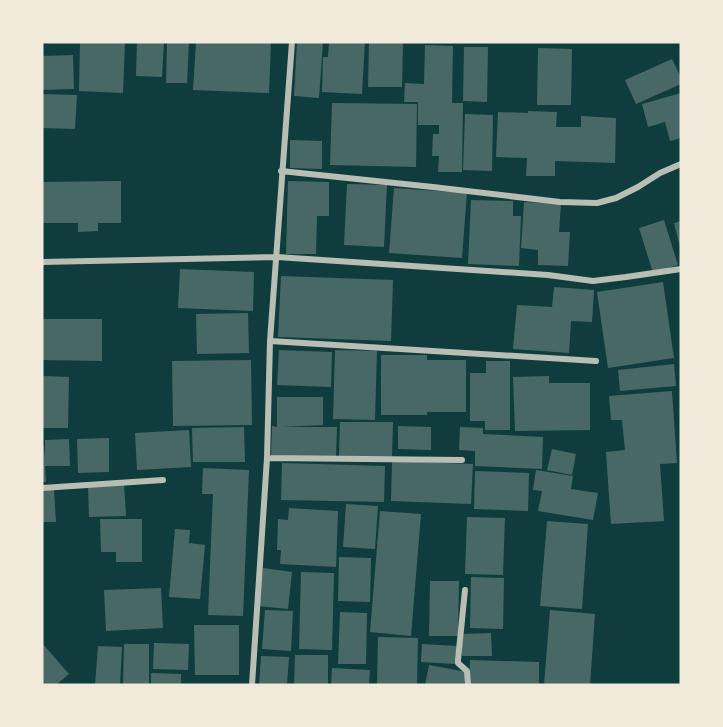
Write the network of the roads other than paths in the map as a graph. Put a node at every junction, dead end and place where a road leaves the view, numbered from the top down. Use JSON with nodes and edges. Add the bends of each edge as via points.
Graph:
{"nodes":[{"id":1,"x":292,"y":42,"type":"edge"},
{"id":2,"x":681,"y":164,"type":"edge"},
{"id":3,"x":282,"y":171,"type":"junction"},
{"id":4,"x":277,"y":257,"type":"junction"},
{"id":5,"x":42,"y":262,"type":"edge"},
{"id":6,"x":681,"y":269,"type":"edge"},
{"id":7,"x":270,"y":341,"type":"junction"},
{"id":8,"x":596,"y":361,"type":"dead end"},
{"id":9,"x":267,"y":458,"type":"junction"},
{"id":10,"x":462,"y":460,"type":"dead end"},
{"id":11,"x":163,"y":480,"type":"dead end"},
{"id":12,"x":42,"y":488,"type":"edge"},
{"id":13,"x":465,"y":590,"type":"dead end"},
{"id":14,"x":252,"y":685,"type":"edge"},
{"id":15,"x":468,"y":685,"type":"edge"}],
"edges":[{"from":1,"to":3,"type":"street"},
{"from":2,"to":3,"type":"street","via":[[616,198],[597,203]]},
{"from":3,"to":4,"type":"street"},
{"from":4,"to":5,"type":"street"},
{"from":4,"to":6,"type":"street","via":[[592,280]]},
{"from":4,"to":7,"type":"street"},
{"from":7,"to":8,"type":"street"},
{"from":7,"to":9,"type":"street"},
{"from":9,"to":10,"type":"street"},
{"from":9,"to":14,"type":"street"},
{"from":11,"to":12,"type":"street"},
{"from":13,"to":15,"type":"street","via":[[458,663],[467,671]]}]}
